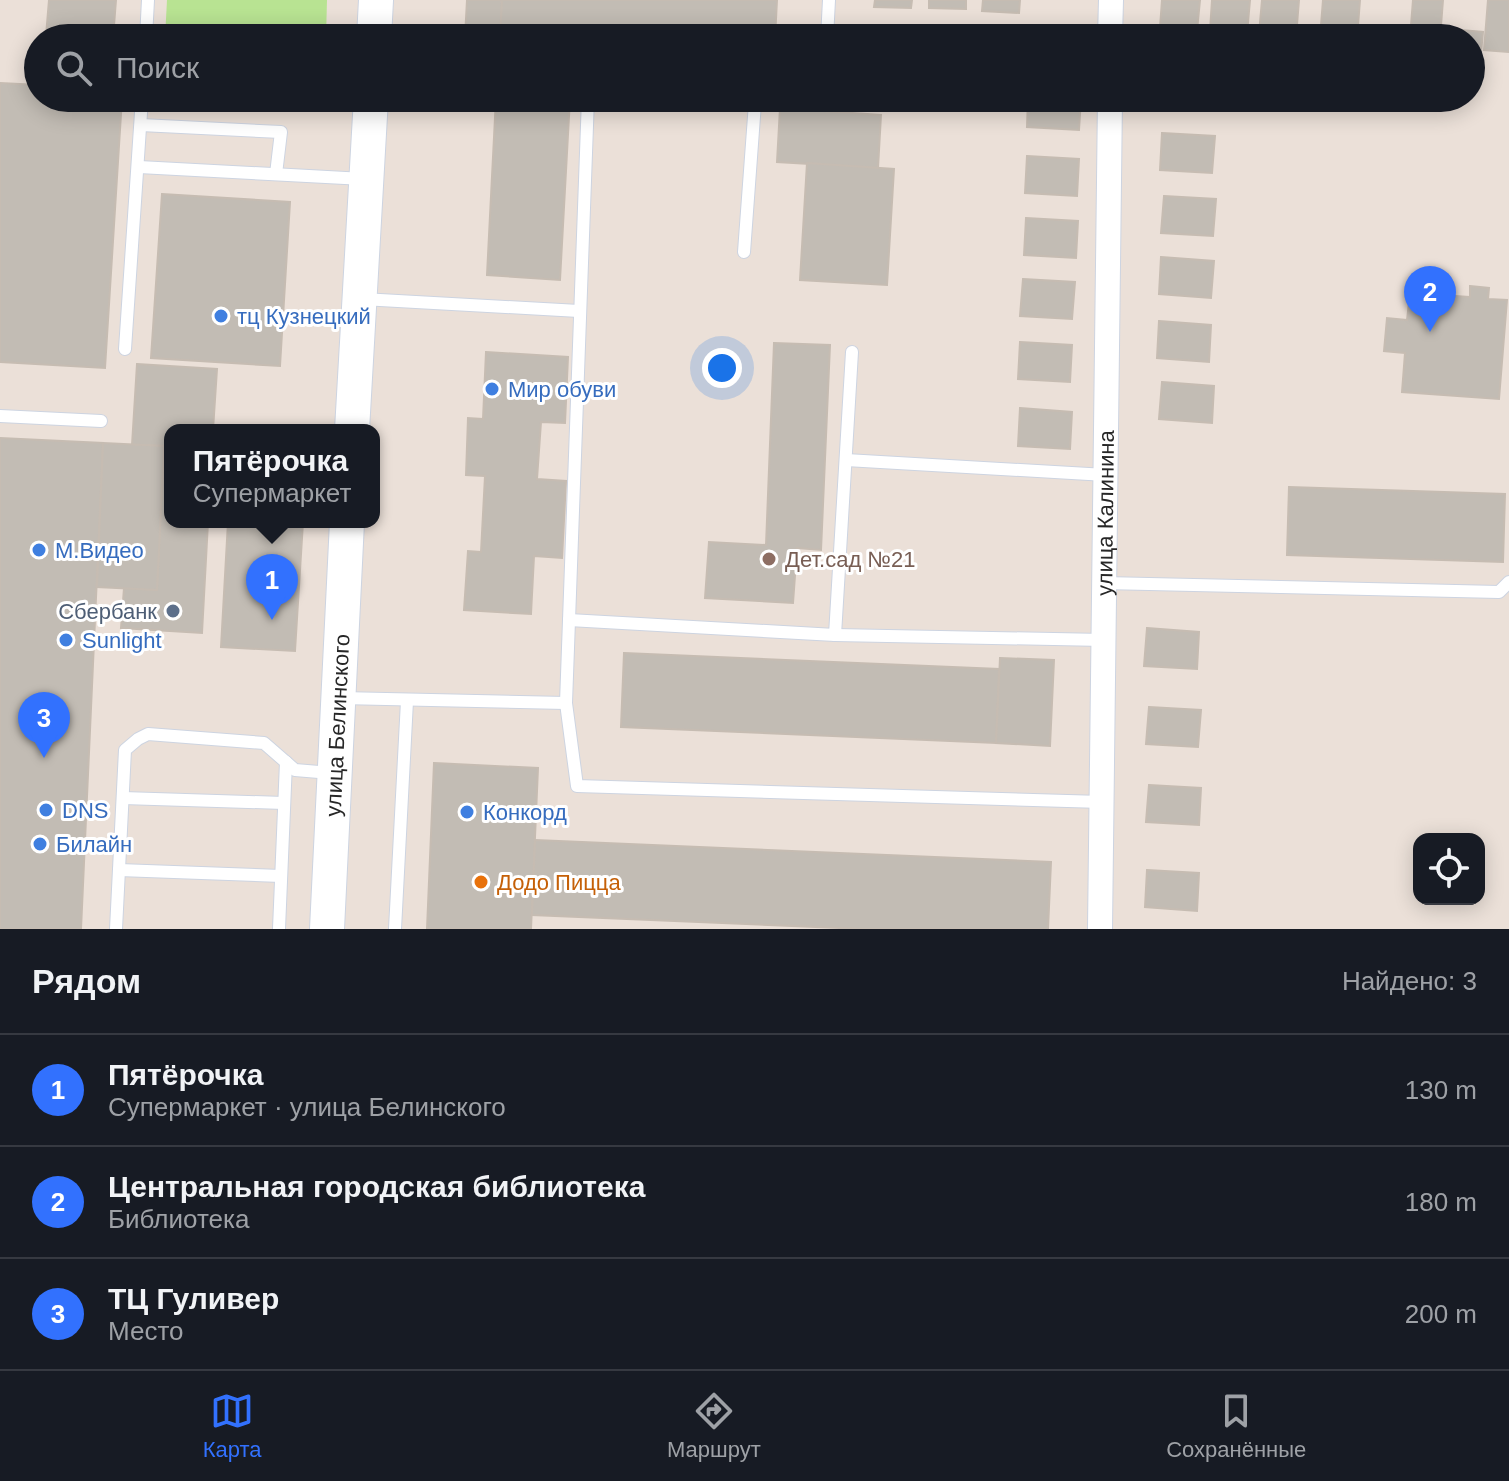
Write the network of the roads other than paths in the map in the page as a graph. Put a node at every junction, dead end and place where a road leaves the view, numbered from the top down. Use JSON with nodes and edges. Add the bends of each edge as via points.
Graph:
{"nodes":[{"id":1,"x":148,"y":0,"type":"edge"},
{"id":2,"x":376,"y":0,"type":"edge"},
{"id":3,"x":829,"y":0,"type":"edge"},
{"id":4,"x":1111,"y":0,"type":"edge"},
{"id":5,"x":147,"y":24,"type":"edge"},
{"id":6,"x":375,"y":24,"type":"edge"},
{"id":7,"x":826,"y":24,"type":"edge"},
{"id":8,"x":1110,"y":24,"type":"edge"},
{"id":9,"x":141,"y":112,"type":"edge"},
{"id":10,"x":370,"y":112,"type":"edge"},
{"id":11,"x":587,"y":112,"type":"edge"},
{"id":12,"x":754,"y":112,"type":"edge"},
{"id":13,"x":1110,"y":112,"type":"edge"},
{"id":14,"x":141,"y":125,"type":"junction"},
{"id":15,"x":139,"y":167,"type":"junction"},
{"id":16,"x":276,"y":174,"type":"junction"},
{"id":17,"x":368,"y":180,"type":"junction"},
{"id":18,"x":744,"y":252,"type":"dead end"},
{"id":19,"x":359,"y":299,"type":"junction"},
{"id":20,"x":579,"y":311,"type":"junction"},
{"id":21,"x":125,"y":349,"type":"dead end"},
{"id":22,"x":852,"y":352,"type":"dead end"},
{"id":23,"x":0,"y":416,"type":"edge"},
{"id":24,"x":101,"y":421,"type":"dead end"},
{"id":25,"x":352,"y":424,"type":"edge"},
{"id":26,"x":846,"y":460,"type":"junction"},
{"id":27,"x":1106,"y":475,"type":"junction"},
{"id":28,"x":347,"y":528,"type":"edge"},
{"id":29,"x":1509,"y":582,"type":"edge"},
{"id":30,"x":1104,"y":583,"type":"junction"},
{"id":31,"x":569,"y":620,"type":"junction"},
{"id":32,"x":835,"y":635,"type":"junction"},
{"id":33,"x":1104,"y":640,"type":"junction"},
{"id":34,"x":338,"y":697,"type":"junction"},
{"id":35,"x":407,"y":701,"type":"junction"},
{"id":36,"x":566,"y":703,"type":"junction"},
{"id":37,"x":286,"y":762,"type":"junction"},
{"id":38,"x":334,"y":773,"type":"junction"},
{"id":39,"x":123,"y":798,"type":"junction"},
{"id":40,"x":1102,"y":802,"type":"junction"},
{"id":41,"x":284,"y":803,"type":"junction"},
{"id":42,"x":119,"y":870,"type":"junction"},
{"id":43,"x":281,"y":876,"type":"junction"},
{"id":44,"x":116,"y":929,"type":"edge"},
{"id":45,"x":279,"y":929,"type":"edge"},
{"id":46,"x":327,"y":929,"type":"edge"},
{"id":47,"x":395,"y":929,"type":"edge"},
{"id":48,"x":1100,"y":929,"type":"edge"}],
"edges":[{"from":1,"to":5,"type":"lane"},
{"from":2,"to":6,"type":"street"},
{"from":3,"to":7,"type":"lane"},
{"from":4,"to":8,"type":"street"},
{"from":9,"to":14,"type":"lane"},
{"from":10,"to":17,"type":"street"},
{"from":11,"to":20,"type":"lane"},
{"from":12,"to":18,"type":"lane"},
{"from":13,"to":27,"type":"street","name":"улица Калинина"},
{"from":14,"to":15,"type":"lane"},
{"from":14,"to":16,"type":"lane","via":[[281,132]]},
{"from":15,"to":16,"type":"lane"},
{"from":15,"to":21,"type":"lane"},
{"from":16,"to":17,"type":"lane"},
{"from":17,"to":19,"type":"street"},
{"from":19,"to":20,"type":"lane"},
{"from":19,"to":25,"type":"street"},
{"from":20,"to":31,"type":"lane"},
{"from":22,"to":26,"type":"lane"},
{"from":23,"to":24,"type":"lane"},
{"from":26,"to":27,"type":"lane"},
{"from":26,"to":32,"type":"lane"},
{"from":27,"to":30,"type":"street","name":"улица Калинина"},
{"from":28,"to":34,"type":"street","name":"улица Белинского"},
{"from":29,"to":30,"type":"lane","via":[[1499,592]]},
{"from":30,"to":33,"type":"street","name":"улица Калинина"},
{"from":31,"to":32,"type":"lane"},
{"from":31,"to":36,"type":"lane"},
{"from":32,"to":33,"type":"lane"},
{"from":33,"to":40,"type":"street","name":"улица Калинина"},
{"from":34,"to":35,"type":"lane"},
{"from":34,"to":38,"type":"street","name":"улица Белинского"},
{"from":35,"to":36,"type":"lane"},
{"from":35,"to":47,"type":"lane"},
{"from":36,"to":40,"type":"lane","via":[[577,786]]},
{"from":37,"to":38,"type":"lane","via":[[295,770]]},
{"from":37,"to":39,"type":"lane","via":[[264,743],[148,734],[125,750]]},
{"from":37,"to":41,"type":"lane"},
{"from":38,"to":46,"type":"street","name":"улица Белинского"},
{"from":39,"to":41,"type":"lane"},
{"from":39,"to":42,"type":"lane"},
{"from":40,"to":48,"type":"street","name":"улица Калинина"},
{"from":41,"to":43,"type":"lane"},
{"from":42,"to":43,"type":"lane"},
{"from":42,"to":44,"type":"lane"},
{"from":43,"to":45,"type":"lane"}]}
